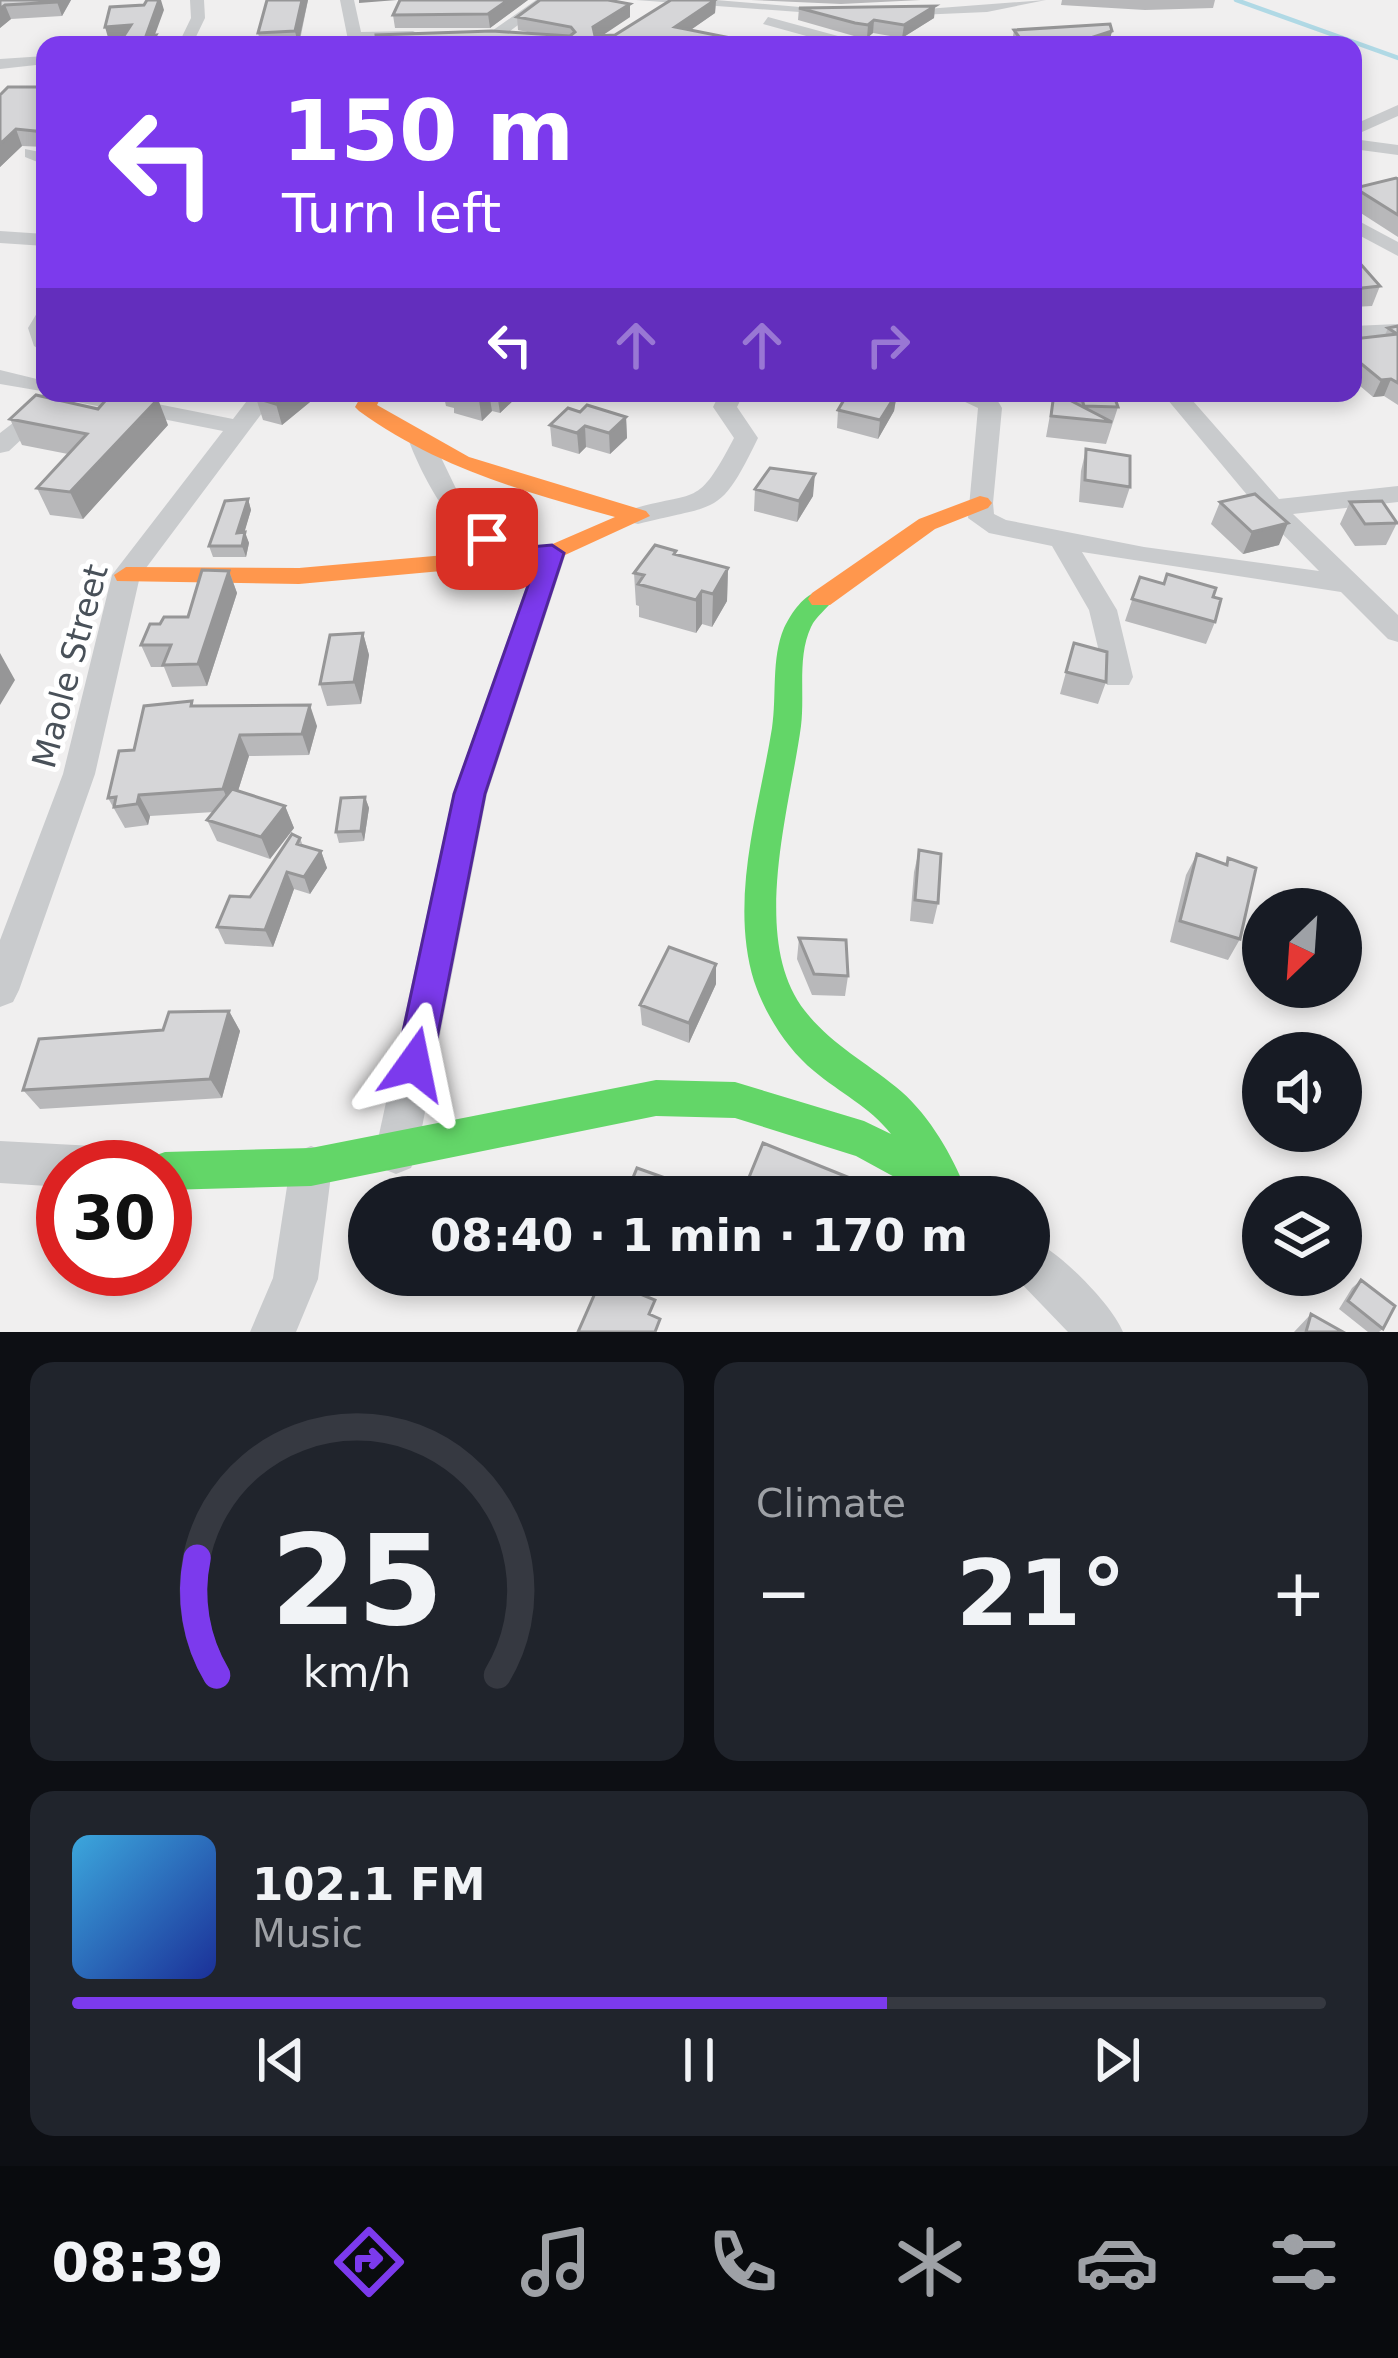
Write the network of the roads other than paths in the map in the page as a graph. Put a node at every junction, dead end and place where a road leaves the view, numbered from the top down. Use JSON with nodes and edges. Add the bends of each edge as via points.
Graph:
{"nodes":[{"id":1,"x":197,"y":0,"type":"edge"},
{"id":2,"x":347,"y":0,"type":"edge"},
{"id":3,"x":544,"y":0,"type":"edge"},
{"id":4,"x":643,"y":0,"type":"edge"},
{"id":5,"x":1039,"y":0,"type":"edge"},
{"id":6,"x":670,"y":2,"type":"edge"},
{"id":7,"x":722,"y":8,"type":"junction"},
{"id":8,"x":862,"y":12,"type":"edge"},
{"id":9,"x":885,"y":12,"type":"edge"},
{"id":10,"x":649,"y":16,"type":"edge"},
{"id":11,"x":426,"y":35,"type":"edge"},
{"id":12,"x":189,"y":36,"type":"edge"},
{"id":13,"x":353,"y":36,"type":"edge"},
{"id":14,"x":414,"y":36,"type":"edge"},
{"id":15,"x":471,"y":36,"type":"edge"},
{"id":16,"x":494,"y":36,"type":"joint"},
{"id":17,"x":823,"y":36,"type":"edge"},
{"id":18,"x":36,"y":61,"type":"edge"},
{"id":19,"x":0,"y":64,"type":"edge"},
{"id":20,"x":1398,"y":110,"type":"edge"},
{"id":21,"x":1362,"y":127,"type":"edge"},
{"id":22,"x":1362,"y":145,"type":"edge"},
{"id":23,"x":1398,"y":149,"type":"edge"},
{"id":24,"x":1362,"y":229,"type":"edge"},
{"id":25,"x":0,"y":237,"type":"edge"},
{"id":26,"x":36,"y":239,"type":"edge"},
{"id":27,"x":1398,"y":250,"type":"edge"},
{"id":28,"x":1398,"y":331,"type":"edge"},
{"id":29,"x":1362,"y":333,"type":"edge"},
{"id":30,"x":0,"y":377,"type":"edge"},
{"id":31,"x":36,"y":386,"type":"edge"},
{"id":32,"x":47,"y":402,"type":"edge"},
{"id":33,"x":112,"y":402,"type":"edge"},
{"id":34,"x":259,"y":402,"type":"edge"},
{"id":35,"x":369,"y":402,"type":"edge"},
{"id":36,"x":727,"y":402,"type":"edge"},
{"id":37,"x":986,"y":402,"type":"edge"},
{"id":38,"x":1182,"y":402,"type":"edge"},
{"id":39,"x":242,"y":428,"type":"junction"},
{"id":40,"x":422,"y":441,"type":"junction"},
{"id":41,"x":0,"y":446,"type":"edge"},
{"id":42,"x":1398,"y":494,"type":"edge"},
{"id":43,"x":980,"y":503,"type":"junction"},
{"id":44,"x":1272,"y":508,"type":"junction"},
{"id":45,"x":638,"y":516,"type":"junction"},
{"id":46,"x":1062,"y":541,"type":"junction"},
{"id":47,"x":552,"y":553,"type":"junction"},
{"id":48,"x":513,"y":557,"type":"junction"},
{"id":49,"x":126,"y":575,"type":"junction"},
{"id":50,"x":1344,"y":583,"type":"junction"},
{"id":51,"x":1398,"y":632,"type":"edge"},
{"id":52,"x":1118,"y":677,"type":"dead end"},
{"id":53,"x":0,"y":990,"type":"edge"},
{"id":54,"x":396,"y":1153,"type":"junction"},
{"id":55,"x":0,"y":1162,"type":"edge"},
{"id":56,"x":36,"y":1164,"type":"edge"},
{"id":57,"x":311,"y":1167,"type":"junction"},
{"id":58,"x":192,"y":1170,"type":"edge"},
{"id":59,"x":927,"y":1176,"type":"edge"},
{"id":60,"x":942,"y":1176,"type":"edge"},
{"id":61,"x":1050,"y":1281,"type":"edge"},
{"id":62,"x":273,"y":1332,"type":"edge"},
{"id":63,"x":1100,"y":1332,"type":"edge"}],
"edges":[{"from":1,"to":12,"type":"street"},
{"from":2,"to":13,"type":"street"},
{"from":3,"to":16,"type":"street"},
{"from":4,"to":6,"type":"street"},
{"from":5,"to":9,"type":"street"},
{"from":6,"to":7,"type":"street"},
{"from":6,"to":10,"type":"street"},
{"from":7,"to":8,"type":"street"},
{"from":7,"to":17,"type":"street"},
{"from":11,"to":14,"type":"street"},
{"from":15,"to":16,"type":"street"},
{"from":18,"to":19,"type":"street"},
{"from":20,"to":21,"type":"street"},
{"from":22,"to":23,"type":"street"},
{"from":24,"to":27,"type":"street"},
{"from":25,"to":26,"type":"street"},
{"from":28,"to":29,"type":"street"},
{"from":30,"to":31,"type":"street"},
{"from":32,"to":41,"type":"street"},
{"from":33,"to":39,"type":"street"},
{"from":34,"to":39,"type":"street","name":"Maole Street"},
{"from":35,"to":40,"type":"street","via":[[379,420]]},
{"from":36,"to":45,"type":"street","via":[[746,438],[715,493]]},
{"from":37,"to":43,"type":"street"},
{"from":38,"to":44,"type":"street"},
{"from":39,"to":49,"type":"street","name":"Maole Street"},
{"from":40,"to":45,"type":"street"},
{"from":40,"to":48,"type":"street","via":[[436,487],[461,520]]},
{"from":42,"to":44,"type":"street"},
{"from":43,"to":46,"type":"street","via":[[981,518],[998,526]]},
{"from":43,"to":60,"type":"street","via":[[927,524],[807,609],[788,660],[788,718],[761,878],[761,935],[785,1012],[817,1052],[893,1108]]},
{"from":44,"to":50,"type":"street"},
{"from":45,"to":47,"type":"street"},
{"from":46,"to":50,"type":"street"},
{"from":46,"to":52,"type":"street","via":[[1103,610]]},
{"from":47,"to":48,"type":"street"},
{"from":47,"to":54,"type":"street","via":[[470,794]]},
{"from":48,"to":49,"type":"street","via":[[299,576]]},
{"from":49,"to":53,"type":"street","name":"Maole Street","via":[[79,774]]},
{"from":50,"to":51,"type":"street"},
{"from":54,"to":57,"type":"street"},
{"from":54,"to":59,"type":"street","via":[[656,1098],[735,1100],[864,1140]]},
{"from":55,"to":56,"type":"street"},
{"from":57,"to":58,"type":"street"},
{"from":57,"to":62,"type":"street","via":[[295,1280]]},
{"from":61,"to":63,"type":"street"}]}
